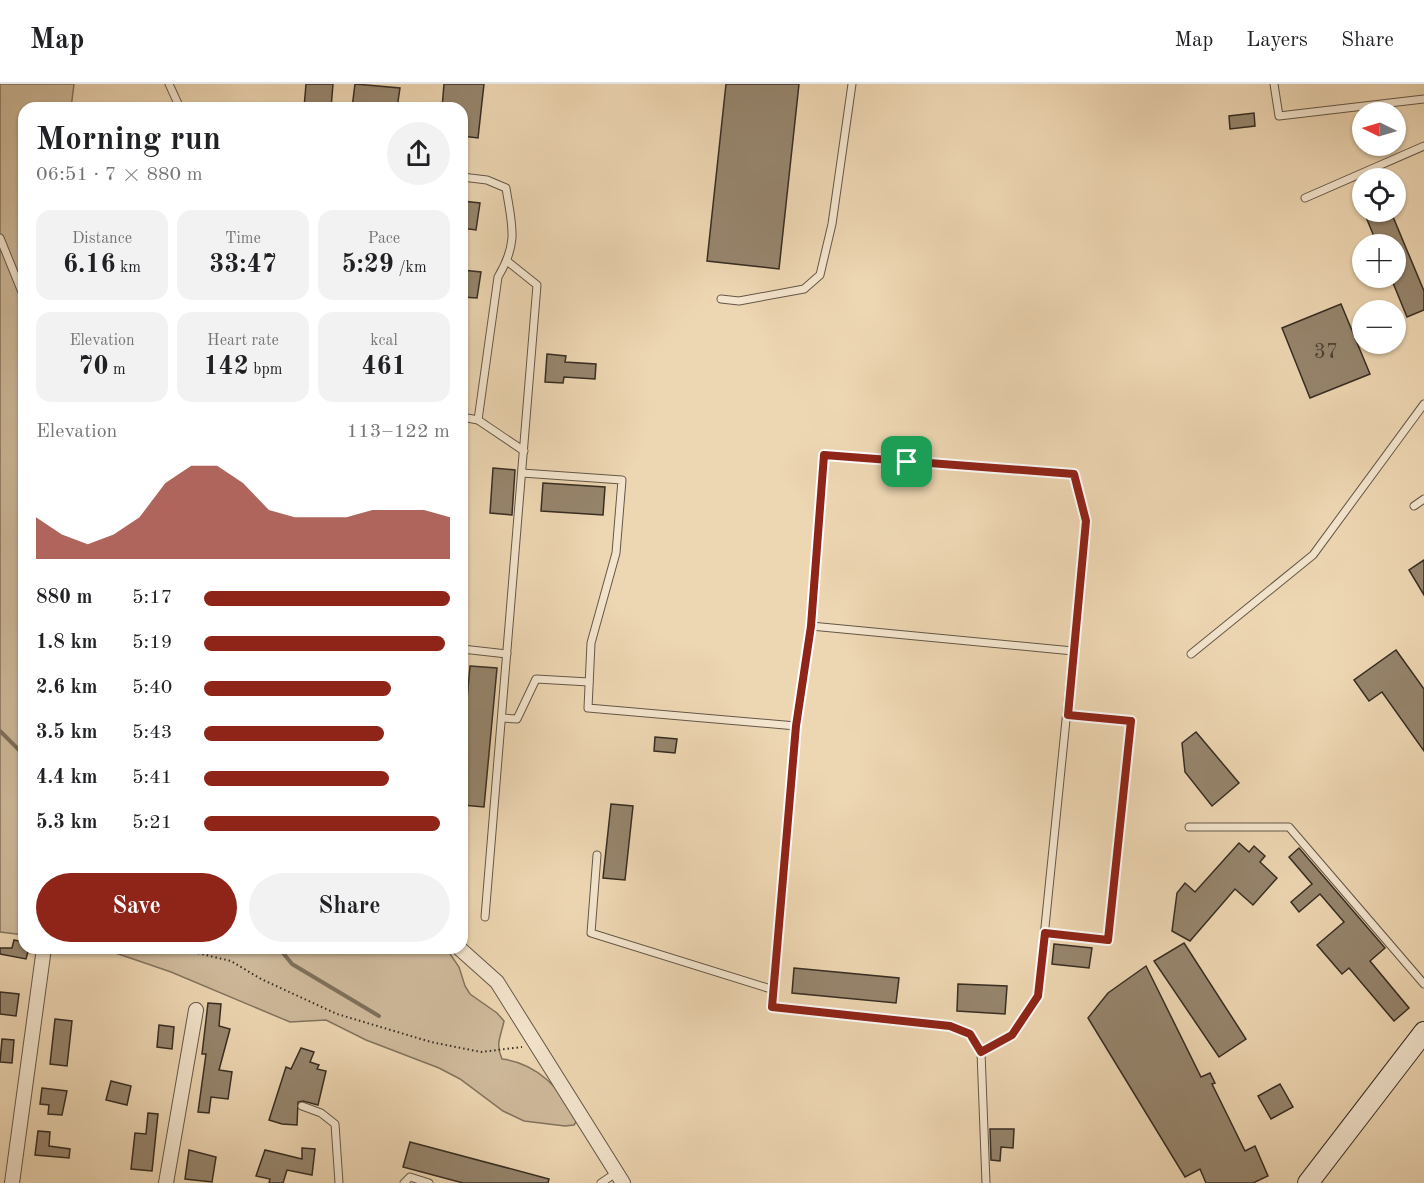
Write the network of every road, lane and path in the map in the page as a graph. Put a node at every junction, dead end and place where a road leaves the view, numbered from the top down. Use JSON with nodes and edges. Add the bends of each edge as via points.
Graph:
{"nodes":[{"id":1,"x":169,"y":84,"type":"edge"},
{"id":2,"x":852,"y":84,"type":"edge"},
{"id":3,"x":1274,"y":84,"type":"edge"},
{"id":4,"x":1424,"y":99,"type":"edge"},
{"id":5,"x":177,"y":102,"type":"edge"},
{"id":6,"x":1424,"y":146,"type":"edge"},
{"id":7,"x":468,"y":178,"type":"edge"},
{"id":8,"x":1305,"y":198,"type":"dead end"},
{"id":9,"x":0,"y":238,"type":"edge"},
{"id":10,"x":7,"y":258,"type":"junction"},
{"id":11,"x":507,"y":261,"type":"junction"},
{"id":12,"x":0,"y":263,"type":"edge"},
{"id":13,"x":18,"y":283,"type":"edge"},
{"id":14,"x":721,"y":299,"type":"dead end"},
{"id":15,"x":1424,"y":404,"type":"edge"},
{"id":16,"x":468,"y":418,"type":"edge"},
{"id":17,"x":478,"y":420,"type":"junction"},
{"id":18,"x":524,"y":451,"type":"junction"},
{"id":19,"x":522,"y":472,"type":"junction"},
{"id":20,"x":1424,"y":499,"type":"edge"},
{"id":21,"x":1414,"y":506,"type":"dead end"},
{"id":22,"x":811,"y":626,"type":"junction"},
{"id":23,"x":468,"y":650,"type":"edge"},
{"id":24,"x":1073,"y":651,"type":"junction"},
{"id":25,"x":507,"y":654,"type":"junction"},
{"id":26,"x":1191,"y":654,"type":"dead end"},
{"id":27,"x":589,"y":682,"type":"junction"},
{"id":28,"x":1068,"y":715,"type":"junction"},
{"id":29,"x":502,"y":718,"type":"junction"},
{"id":30,"x":796,"y":726,"type":"junction"},
{"id":31,"x":1189,"y":827,"type":"dead end"},
{"id":32,"x":597,"y":855,"type":"dead end"},
{"id":33,"x":485,"y":917,"type":"dead end"},
{"id":34,"x":1045,"y":933,"type":"junction"},
{"id":35,"x":43,"y":954,"type":"edge"},
{"id":36,"x":201,"y":954,"type":"edge"},
{"id":37,"x":466,"y":954,"type":"edge"},
{"id":38,"x":1424,"y":984,"type":"edge"},
{"id":39,"x":774,"y":990,"type":"junction"},
{"id":40,"x":196,"y":1010,"type":"dead end"},
{"id":41,"x":1424,"y":1032,"type":"edge"},
{"id":42,"x":537,"y":1046,"type":"junction"},
{"id":43,"x":981,"y":1052,"type":"junction"},
{"id":44,"x":302,"y":1106,"type":"dead end"},
{"id":45,"x":620,"y":1178,"type":"edge"},
{"id":46,"x":12,"y":1183,"type":"edge"},
{"id":47,"x":166,"y":1183,"type":"edge"},
{"id":48,"x":339,"y":1183,"type":"edge"},
{"id":49,"x":404,"y":1183,"type":"edge"},
{"id":50,"x":429,"y":1183,"type":"edge"},
{"id":51,"x":601,"y":1183,"type":"edge"},
{"id":52,"x":986,"y":1183,"type":"edge"},
{"id":53,"x":1308,"y":1183,"type":"edge"}],
"edges":[{"from":1,"to":5,"type":"lane"},
{"from":2,"to":14,"type":"lane","via":[[832,224],[820,275],[804,289],[739,301]]},
{"from":3,"to":4,"type":"lane","via":[[1279,116]]},
{"from":6,"to":8,"type":"lane"},
{"from":7,"to":11,"type":"lane","via":[[506,188],[514,240]]},
{"from":9,"to":10,"type":"lane"},
{"from":10,"to":12,"type":"lane"},
{"from":10,"to":13,"type":"lane"},
{"from":11,"to":17,"type":"lane","via":[[498,277]]},
{"from":11,"to":18,"type":"lane","via":[[537,285]]},
{"from":15,"to":26,"type":"lane","via":[[1313,555]]},
{"from":16,"to":17,"type":"lane"},
{"from":17,"to":18,"type":"lane"},
{"from":18,"to":19,"type":"lane"},
{"from":19,"to":25,"type":"lane"},
{"from":19,"to":27,"type":"lane","via":[[622,480],[616,553],[591,643]]},
{"from":20,"to":21,"type":"lane"},
{"from":22,"to":24,"type":"lane"},
{"from":22,"to":24,"type":"lane","via":[[824,455],[1074,474],[1086,521]]},
{"from":22,"to":30,"type":"lane"},
{"from":23,"to":25,"type":"lane"},
{"from":24,"to":28,"type":"lane"},
{"from":25,"to":29,"type":"lane"},
{"from":27,"to":29,"type":"lane","via":[[536,679],[517,719]]},
{"from":27,"to":30,"type":"lane","via":[[588,708]]},
{"from":28,"to":34,"type":"lane"},
{"from":28,"to":34,"type":"lane","via":[[1131,721],[1111,917],[1108,940]]},
{"from":29,"to":33,"type":"lane"},
{"from":30,"to":39,"type":"lane"},
{"from":31,"to":38,"type":"lane","via":[[1289,827]]},
{"from":32,"to":39,"type":"lane","via":[[591,933]]},
{"from":34,"to":43,"type":"lane","via":[[1038,996],[1012,1035]]},
{"from":35,"to":46,"type":"street"},
{"from":36,"to":42,"type":"path","via":[[231,961],[336,1014],[431,1042],[481,1052]]},
{"from":37,"to":42,"type":"street","via":[[497,982]]},
{"from":39,"to":43,"type":"lane","via":[[772,1007],[950,1026],[970,1034]]},
{"from":40,"to":47,"type":"street"},
{"from":41,"to":53,"type":"main road"},
{"from":42,"to":45,"type":"street"},
{"from":43,"to":52,"type":"lane"},
{"from":44,"to":48,"type":"lane","via":[[335,1124]]},
{"from":45,"to":51,"type":"lane"},
{"from":49,"to":50,"type":"lane","via":[[410,1177]]}]}
